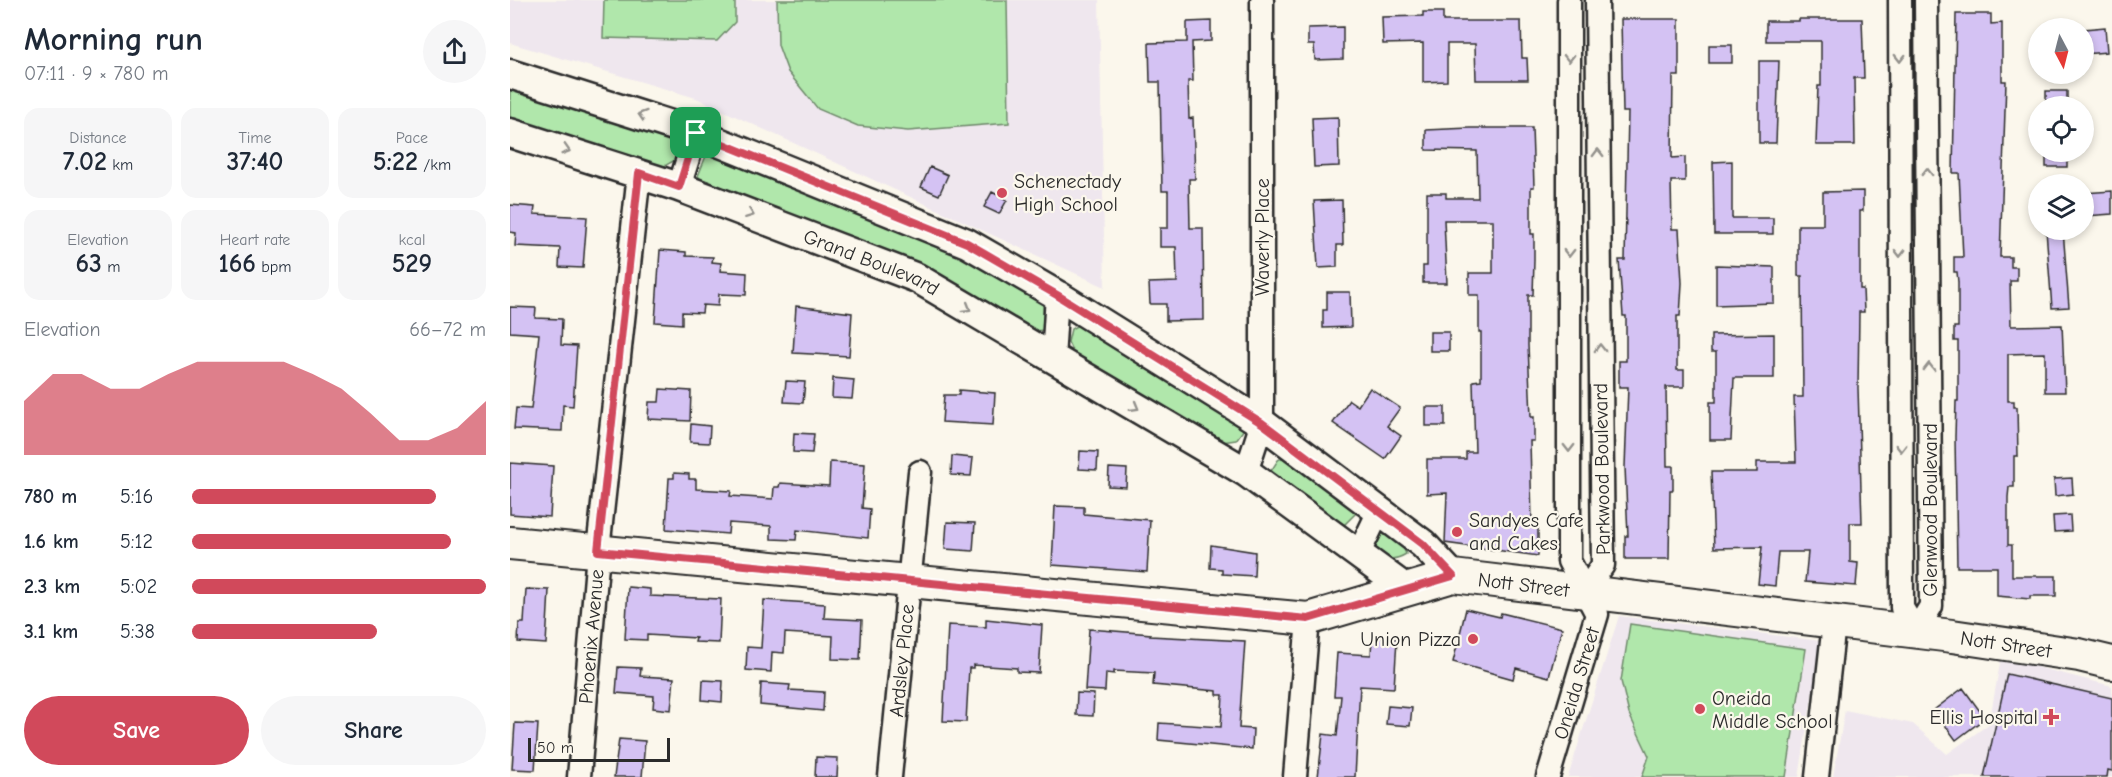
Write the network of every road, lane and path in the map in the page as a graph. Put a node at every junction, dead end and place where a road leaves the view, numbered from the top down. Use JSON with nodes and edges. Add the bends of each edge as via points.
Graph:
{"nodes":[{"id":1,"x":1262,"y":0,"type":"edge"},
{"id":2,"x":1569,"y":0,"type":"edge"},
{"id":3,"x":1597,"y":0,"type":"edge"},
{"id":4,"x":1899,"y":0,"type":"edge"},
{"id":5,"x":1926,"y":0,"type":"edge"},
{"id":6,"x":510,"y":74,"type":"edge"},
{"id":7,"x":510,"y":133,"type":"edge"},
{"id":8,"x":696,"y":133,"type":"junction"},
{"id":9,"x":639,"y":173,"type":"junction"},
{"id":10,"x":679,"y":187,"type":"junction"},
{"id":11,"x":1057,"y":295,"type":"junction"},
{"id":12,"x":1053,"y":359,"type":"junction"},
{"id":13,"x":1262,"y":423,"type":"junction"},
{"id":14,"x":920,"y":472,"type":"dead end"},
{"id":15,"x":1246,"y":472,"type":"junction"},
{"id":16,"x":1379,"y":511,"type":"junction"},
{"id":17,"x":510,"y":543,"type":"edge"},
{"id":18,"x":598,"y":551,"type":"junction"},
{"id":19,"x":1359,"y":553,"type":"junction"},
{"id":20,"x":1453,"y":576,"type":"junction"},
{"id":21,"x":911,"y":581,"type":"junction"},
{"id":22,"x":1406,"y":589,"type":"junction"},
{"id":23,"x":1586,"y":590,"type":"junction"},
{"id":24,"x":1308,"y":619,"type":"junction"},
{"id":25,"x":1834,"y":622,"type":"junction"},
{"id":26,"x":1916,"y":632,"type":"junction"},
{"id":27,"x":2112,"y":663,"type":"edge"},
{"id":28,"x":579,"y":777,"type":"edge"},
{"id":29,"x":890,"y":777,"type":"edge"},
{"id":30,"x":1295,"y":777,"type":"edge"},
{"id":31,"x":1548,"y":777,"type":"edge"},
{"id":32,"x":1817,"y":777,"type":"edge"}],
"edges":[{"from":1,"to":13,"type":"street","name":"Waverly Place"},
{"from":2,"to":23,"type":"street","name":"Parkwood Boulevard","one_way":true,"via":[[1569,561]]},
{"from":23,"to":3,"type":"street","name":"Parkwood Boulevard","one_way":true,"via":[[1603,565]]},
{"from":4,"to":26,"type":"street","name":"Glenwood Boulevard","one_way":true,"via":[[1901,604]]},
{"from":26,"to":5,"type":"street","name":"Glenwood Boulevard","one_way":true,"via":[[1931,609]]},
{"from":8,"to":6,"type":"street","one_way":true},
{"from":7,"to":9,"type":"street","name":"Grand Boulevard","one_way":true},
{"from":8,"to":10,"type":"street"},
{"from":8,"to":11,"type":"street","via":[[967,243]]},
{"from":9,"to":10,"type":"street","name":"Grand Boulevard"},
{"from":9,"to":18,"type":"street","name":"Phoenix Avenue"},
{"from":10,"to":12,"type":"street","name":"Grand Boulevard","one_way":true,"via":[[917,278]]},
{"from":11,"to":12,"type":"street"},
{"from":11,"to":13,"type":"street"},
{"from":12,"to":15,"type":"street","name":"Grand Boulevard","one_way":true},
{"from":13,"to":15,"type":"street","name":"Waverly Place"},
{"from":13,"to":16,"type":"street"},
{"from":14,"to":21,"type":"street","name":"Ardsley Place"},
{"from":15,"to":19,"type":"street","name":"Grand Boulevard"},
{"from":16,"to":19,"type":"street"},
{"from":16,"to":20,"type":"street","via":[[1423,544]]},
{"from":17,"to":18,"type":"main road","name":"Nott Street"},
{"from":18,"to":21,"type":"main road","name":"Nott Street"},
{"from":18,"to":28,"type":"street","name":"Phoenix Avenue"},
{"from":19,"to":22,"type":"street","name":"Grand Boulevard"},
{"from":20,"to":22,"type":"main road","name":"Nott Street"},
{"from":20,"to":23,"type":"main road","name":"Nott Street"},
{"from":21,"to":24,"type":"main road","name":"Nott Street"},
{"from":21,"to":29,"type":"street","name":"Ardsley Place"},
{"from":22,"to":24,"type":"main road","name":"Nott Street"},
{"from":23,"to":25,"type":"main road","name":"Nott Street"},
{"from":23,"to":31,"type":"street","name":"Oneida Street","via":[[1597,614]]},
{"from":24,"to":30,"type":"street"},
{"from":25,"to":26,"type":"main road","name":"Nott Street"},
{"from":25,"to":32,"type":"street"},
{"from":26,"to":27,"type":"main road","name":"Nott Street"}]}
